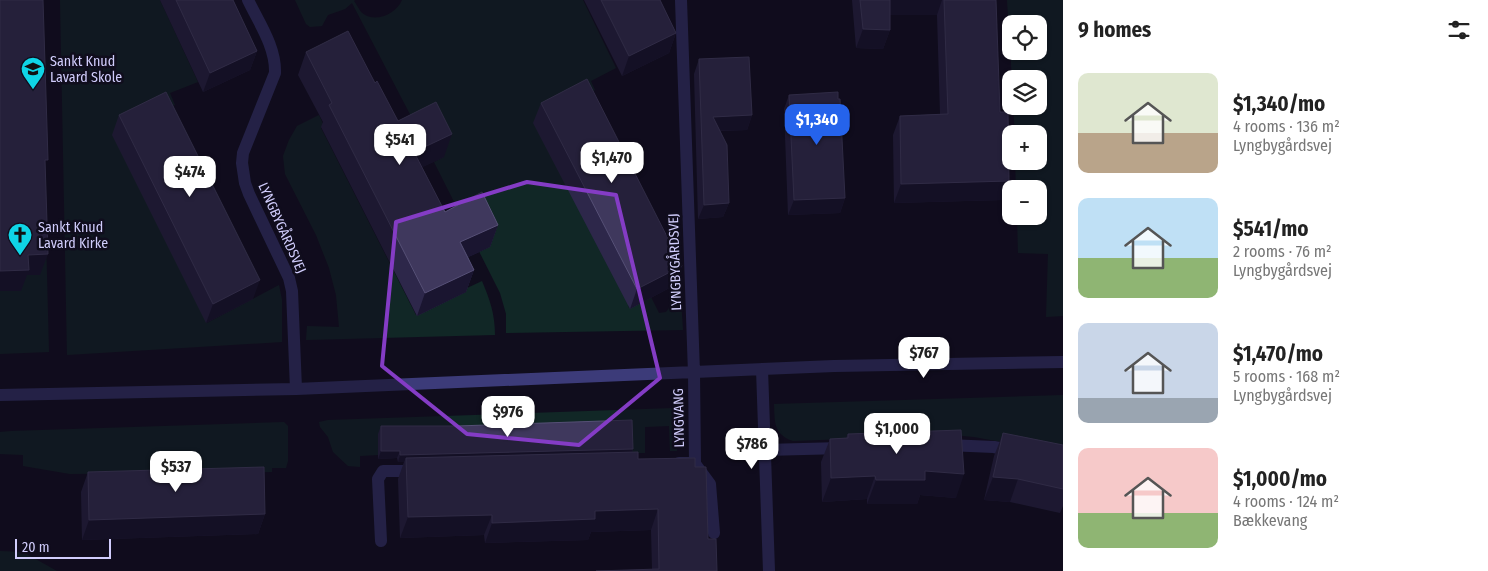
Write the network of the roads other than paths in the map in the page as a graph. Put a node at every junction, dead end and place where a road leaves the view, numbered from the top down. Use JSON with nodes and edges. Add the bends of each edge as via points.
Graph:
{"nodes":[{"id":1,"x":248,"y":0,"type":"edge"},
{"id":2,"x":680,"y":0,"type":"edge"},
{"id":3,"x":1063,"y":362,"type":"edge"},
{"id":4,"x":762,"y":369,"type":"junction"},
{"id":5,"x":694,"y":373,"type":"junction"},
{"id":6,"x":296,"y":389,"type":"junction"},
{"id":7,"x":0,"y":395,"type":"edge"},
{"id":8,"x":938,"y":446,"type":"edge"},
{"id":9,"x":851,"y":448,"type":"edge"},
{"id":10,"x":765,"y":450,"type":"junction"},
{"id":11,"x":1029,"y":454,"type":"edge"},
{"id":12,"x":695,"y":463,"type":"junction"},
{"id":13,"x":666,"y":464,"type":"edge"},
{"id":14,"x":432,"y":470,"type":"edge"},
{"id":15,"x":714,"y":533,"type":"dead end"},
{"id":16,"x":381,"y":541,"type":"dead end"},
{"id":17,"x":769,"y":571,"type":"edge"}],
"edges":[{"from":1,"to":6,"type":"street","name":"LYNGBYGÅRDSVEJ","via":[[270,46],[275,66],[244,153],[243,171],[249,194],[292,290]]},
{"from":2,"to":5,"type":"street","name":"LYNGBYGÅRDSVEJ"},
{"from":3,"to":4,"type":"street"},
{"from":4,"to":5,"type":"street"},
{"from":4,"to":10,"type":"street"},
{"from":5,"to":6,"type":"street"},
{"from":5,"to":12,"type":"street","name":"LYNGVANG"},
{"from":6,"to":7,"type":"street"},
{"from":8,"to":11,"type":"street","via":[[994,447]]},
{"from":9,"to":10,"type":"street"},
{"from":10,"to":17,"type":"street"},
{"from":12,"to":13,"type":"street","name":"LYNGVANG"},
{"from":12,"to":15,"type":"street","name":"LYNGVANG","via":[[710,484]]},
{"from":14,"to":16,"type":"street","via":[[383,471],[378,479]]}]}
